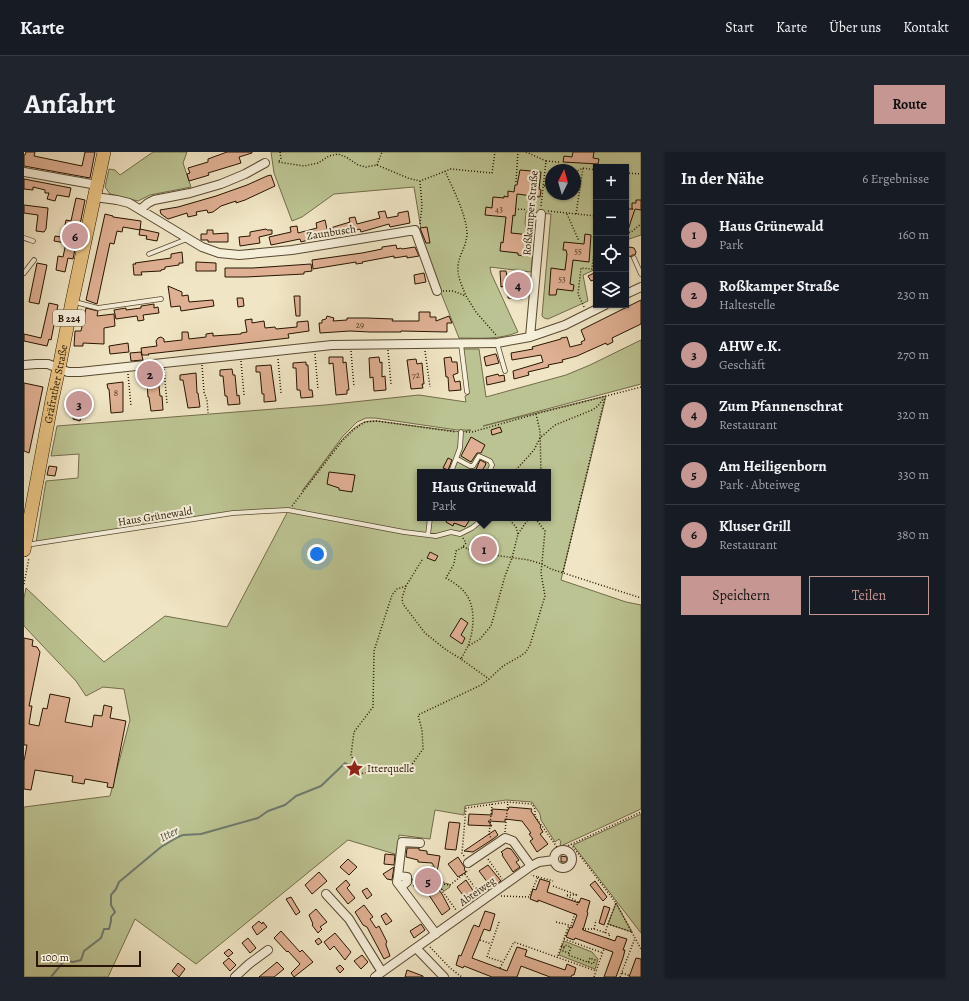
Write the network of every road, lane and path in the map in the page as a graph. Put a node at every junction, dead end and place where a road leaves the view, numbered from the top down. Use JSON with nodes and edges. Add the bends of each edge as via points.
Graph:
{"nodes":[{"id":1,"x":104,"y":152,"type":"edge"},
{"id":2,"x":280,"y":152,"type":"edge"},
{"id":3,"x":382,"y":152,"type":"edge"},
{"id":4,"x":494,"y":152,"type":"edge"},
{"id":5,"x":518,"y":152,"type":"edge"},
{"id":6,"x":526,"y":152,"type":"edge"},
{"id":7,"x":546,"y":161,"type":"junction"},
{"id":8,"x":559,"y":162,"type":"dead end"},
{"id":9,"x":265,"y":163,"type":"dead end"},
{"id":10,"x":377,"y":165,"type":"junction"},
{"id":11,"x":583,"y":168,"type":"joint"},
{"id":12,"x":593,"y":170,"type":"edge"},
{"id":13,"x":446,"y":171,"type":"junction"},
{"id":14,"x":24,"y":172,"type":"edge"},
{"id":15,"x":629,"y":173,"type":"edge"},
{"id":16,"x":641,"y":174,"type":"edge"},
{"id":17,"x":420,"y":180,"type":"junction"},
{"id":18,"x":516,"y":182,"type":"dead end"},
{"id":19,"x":543,"y":186,"type":"joint"},
{"id":20,"x":96,"y":191,"type":"junction"},
{"id":21,"x":141,"y":209,"type":"junction"},
{"id":22,"x":515,"y":209,"type":"dead end"},
{"id":23,"x":541,"y":212,"type":"junction"},
{"id":24,"x":567,"y":213,"type":"junction"},
{"id":25,"x":576,"y":214,"type":"junction"},
{"id":26,"x":593,"y":216,"type":"edge"},
{"id":27,"x":641,"y":224,"type":"edge"},
{"id":28,"x":415,"y":230,"type":"junction"},
{"id":29,"x":629,"y":232,"type":"edge"},
{"id":30,"x":24,"y":238,"type":"edge"},
{"id":31,"x":187,"y":239,"type":"junction"},
{"id":32,"x":33,"y":241,"type":"dead end"},
{"id":33,"x":579,"y":241,"type":"dead end"},
{"id":34,"x":150,"y":254,"type":"dead end"},
{"id":35,"x":634,"y":258,"type":"dead end"},
{"id":36,"x":34,"y":260,"type":"dead end"},
{"id":37,"x":593,"y":261,"type":"edge"},
{"id":38,"x":24,"y":273,"type":"edge"},
{"id":39,"x":641,"y":274,"type":"edge"},
{"id":40,"x":641,"y":287,"type":"edge"},
{"id":41,"x":437,"y":291,"type":"joint"},
{"id":42,"x":629,"y":293,"type":"edge"},
{"id":43,"x":466,"y":296,"type":"junction"},
{"id":44,"x":161,"y":299,"type":"dead end"},
{"id":45,"x":72,"y":302,"type":"junction"},
{"id":46,"x":599,"y":308,"type":"edge"},
{"id":47,"x":587,"y":314,"type":"junction"},
{"id":48,"x":530,"y":337,"type":"junction"},
{"id":49,"x":500,"y":342,"type":"junction"},
{"id":50,"x":351,"y":344,"type":"junction"},
{"id":51,"x":388,"y":344,"type":"junction"},
{"id":52,"x":461,"y":344,"type":"junction"},
{"id":53,"x":424,"y":345,"type":"junction"},
{"id":54,"x":314,"y":346,"type":"junction"},
{"id":55,"x":277,"y":351,"type":"junction"},
{"id":56,"x":241,"y":355,"type":"junction"},
{"id":57,"x":202,"y":359,"type":"junction"},
{"id":58,"x":164,"y":363,"type":"junction"},
{"id":59,"x":24,"y":365,"type":"edge"},
{"id":60,"x":128,"y":367,"type":"junction"},
{"id":61,"x":59,"y":368,"type":"junction"},
{"id":62,"x":505,"y":371,"type":"dead end"},
{"id":63,"x":391,"y":384,"type":"dead end"},
{"id":64,"x":354,"y":387,"type":"dead end"},
{"id":65,"x":430,"y":387,"type":"dead end"},
{"id":66,"x":641,"y":387,"type":"edge"},
{"id":67,"x":318,"y":390,"type":"dead end"},
{"id":68,"x":467,"y":392,"type":"dead end"},
{"id":69,"x":281,"y":393,"type":"dead end"},
{"id":70,"x":244,"y":395,"type":"dead end"},
{"id":71,"x":606,"y":396,"type":"junction"},
{"id":72,"x":167,"y":403,"type":"dead end"},
{"id":73,"x":131,"y":406,"type":"dead end"},
{"id":74,"x":208,"y":413,"type":"dead end"},
{"id":75,"x":536,"y":414,"type":"junction"},
{"id":76,"x":461,"y":432,"type":"junction"},
{"id":77,"x":540,"y":438,"type":"junction"},
{"id":78,"x":457,"y":459,"type":"junction"},
{"id":79,"x":452,"y":469,"type":"edge"},
{"id":80,"x":491,"y":469,"type":"edge"},
{"id":81,"x":517,"y":469,"type":"edge"},
{"id":82,"x":542,"y":469,"type":"edge"},
{"id":83,"x":288,"y":510,"type":"junction"},
{"id":84,"x":430,"y":521,"type":"edge"},
{"id":85,"x":478,"y":521,"type":"edge"},
{"id":86,"x":511,"y":521,"type":"edge"},
{"id":87,"x":527,"y":521,"type":"edge"},
{"id":88,"x":537,"y":521,"type":"edge"},
{"id":89,"x":518,"y":534,"type":"junction"},
{"id":90,"x":428,"y":535,"type":"junction"},
{"id":91,"x":466,"y":543,"type":"dead end"},
{"id":92,"x":27,"y":546,"type":"edge"},
{"id":93,"x":463,"y":547,"type":"junction"},
{"id":94,"x":512,"y":558,"type":"junction"},
{"id":95,"x":422,"y":560,"type":"dead end"},
{"id":96,"x":542,"y":564,"type":"junction"},
{"id":97,"x":562,"y":572,"type":"junction"},
{"id":98,"x":24,"y":584,"type":"edge"},
{"id":99,"x":406,"y":586,"type":"junction"},
{"id":100,"x":641,"y":598,"type":"edge"},
{"id":101,"x":468,"y":646,"type":"junction"},
{"id":102,"x":461,"y":659,"type":"junction"},
{"id":103,"x":489,"y":679,"type":"junction"},
{"id":104,"x":508,"y":802,"type":"junction"},
{"id":105,"x":492,"y":804,"type":"junction"},
{"id":106,"x":641,"y":812,"type":"edge"},
{"id":107,"x":504,"y":838,"type":"junction"},
{"id":108,"x":420,"y":843,"type":"dead end"},
{"id":109,"x":495,"y":844,"type":"junction"},
{"id":110,"x":571,"y":844,"type":"junction"},
{"id":111,"x":559,"y":850,"type":"junction"},
{"id":112,"x":483,"y":852,"type":"junction"},
{"id":113,"x":554,"y":860,"type":"junction"},
{"id":114,"x":468,"y":863,"type":"junction"},
{"id":115,"x":529,"y":868,"type":"junction"},
{"id":116,"x":465,"y":874,"type":"junction"},
{"id":117,"x":538,"y":877,"type":"junction"},
{"id":118,"x":554,"y":881,"type":"dead end"},
{"id":119,"x":438,"y":884,"type":"junction"},
{"id":120,"x":506,"y":884,"type":"junction"},
{"id":121,"x":552,"y":886,"type":"dead end"},
{"id":122,"x":403,"y":889,"type":"junction"},
{"id":123,"x":326,"y":894,"type":"dead end"},
{"id":124,"x":579,"y":895,"type":"junction"},
{"id":125,"x":500,"y":896,"type":"dead end"},
{"id":126,"x":484,"y":900,"type":"junction"},
{"id":127,"x":577,"y":901,"type":"junction"},
{"id":128,"x":616,"y":903,"type":"junction"},
{"id":129,"x":577,"y":905,"type":"dead end"},
{"id":130,"x":575,"y":912,"type":"dead end"},
{"id":131,"x":461,"y":916,"type":"junction"},
{"id":132,"x":596,"y":920,"type":"dead end"},
{"id":133,"x":499,"y":922,"type":"dead end"},
{"id":134,"x":556,"y":922,"type":"dead end"},
{"id":135,"x":608,"y":924,"type":"junction"},
{"id":136,"x":570,"y":926,"type":"junction"},
{"id":137,"x":574,"y":927,"type":"dead end"},
{"id":138,"x":594,"y":928,"type":"junction"},
{"id":139,"x":582,"y":929,"type":"dead end"},
{"id":140,"x":632,"y":932,"type":"junction"},
{"id":141,"x":605,"y":933,"type":"junction"},
{"id":142,"x":436,"y":934,"type":"junction"},
{"id":143,"x":635,"y":937,"type":"junction"},
{"id":144,"x":564,"y":939,"type":"junction"},
{"id":145,"x":608,"y":939,"type":"dead end"},
{"id":146,"x":480,"y":940,"type":"dead end"},
{"id":147,"x":424,"y":942,"type":"junction"},
{"id":148,"x":491,"y":944,"type":"junction"},
{"id":149,"x":561,"y":946,"type":"junction"},
{"id":150,"x":564,"y":947,"type":"junction"},
{"id":151,"x":416,"y":948,"type":"junction"},
{"id":152,"x":604,"y":949,"type":"dead end"},
{"id":153,"x":641,"y":949,"type":"edge"},
{"id":154,"x":268,"y":950,"type":"dead end"},
{"id":155,"x":569,"y":953,"type":"junction"},
{"id":156,"x":603,"y":953,"type":"junction"},
{"id":157,"x":557,"y":958,"type":"junction"},
{"id":158,"x":503,"y":962,"type":"junction"},
{"id":159,"x":588,"y":962,"type":"junction"},
{"id":160,"x":594,"y":962,"type":"junction"},
{"id":161,"x":599,"y":964,"type":"junction"},
{"id":162,"x":500,"y":968,"type":"dead end"},
{"id":163,"x":596,"y":972,"type":"junction"},
{"id":164,"x":622,"y":973,"type":"junction"},
{"id":165,"x":378,"y":975,"type":"edge"},
{"id":166,"x":235,"y":977,"type":"edge"},
{"id":167,"x":444,"y":977,"type":"edge"},
{"id":168,"x":462,"y":977,"type":"edge"},
{"id":169,"x":594,"y":977,"type":"edge"},
{"id":170,"x":620,"y":977,"type":"edge"},
{"id":171,"x":628,"y":977,"type":"edge"}],
"edges":[{"from":1,"to":20,"type":"main road","name":"Gräfrather Straße","number":"B 224"},
{"from":2,"to":10,"type":"path","via":[[281,159],[278,162],[286,164],[304,166],[338,154],[358,165]]},
{"from":3,"to":10,"type":"path"},
{"from":4,"to":13,"type":"path","via":[[492,173],[456,169]]},
{"from":5,"to":18,"type":"path"},
{"from":6,"to":7,"type":"path","name":"Roßkamper Straße"},
{"from":7,"to":8,"type":"path"},
{"from":7,"to":19,"type":"path","name":"Roßkamper Straße"},
{"from":9,"to":21,"type":"street","via":[[222,184],[154,200]]},
{"from":10,"to":17,"type":"path","via":[[408,178]]},
{"from":11,"to":12,"type":"path"},
{"from":11,"to":25,"type":"path"},
{"from":13,"to":17,"type":"path"},
{"from":13,"to":43,"type":"path","via":[[467,231],[465,249],[458,266]]},
{"from":14,"to":20,"type":"street","name":"Zaunbusch"},
{"from":15,"to":16,"type":"path"},
{"from":17,"to":28,"type":"path","via":[[421,226]]},
{"from":19,"to":23,"type":"path","name":"Roßkamper Straße"},
{"from":20,"to":21,"type":"street","name":"Zaunbusch"},
{"from":20,"to":45,"type":"main road","name":"Gräfrather Straße","number":"B 224"},
{"from":21,"to":31,"type":"street","name":"Zaunbusch"},
{"from":22,"to":23,"type":"path"},
{"from":23,"to":24,"type":"path"},
{"from":23,"to":48,"type":"street","name":"Roßkamper Straße"},
{"from":24,"to":25,"type":"path"},
{"from":24,"to":33,"type":"path"},
{"from":25,"to":26,"type":"path"},
{"from":27,"to":29,"type":"path"},
{"from":28,"to":31,"type":"street","name":"Zaunbusch","via":[[292,250],[239,255],[219,253]]},
{"from":28,"to":41,"type":"street"},
{"from":30,"to":32,"type":"lane"},
{"from":31,"to":34,"type":"lane"},
{"from":35,"to":39,"type":"lane"},
{"from":36,"to":38,"type":"lane"},
{"from":37,"to":47,"type":"path","via":[[592,269],[580,268],[578,294]]},
{"from":40,"to":42,"type":"street"},
{"from":41,"to":43,"type":"path","via":[[453,291]]},
{"from":43,"to":49,"type":"path"},
{"from":44,"to":45,"type":"lane","via":[[98,308]]},
{"from":45,"to":61,"type":"main road","name":"Gräfrather Straße","number":"B 224"},
{"from":46,"to":47,"type":"street"},
{"from":47,"to":48,"type":"street"},
{"from":48,"to":49,"type":"street"},
{"from":49,"to":52,"type":"street"},
{"from":49,"to":62,"type":"lane"},
{"from":50,"to":51,"type":"street"},
{"from":50,"to":54,"type":"street"},
{"from":50,"to":64,"type":"path"},
{"from":51,"to":53,"type":"street"},
{"from":51,"to":63,"type":"path"},
{"from":52,"to":53,"type":"street"},
{"from":52,"to":68,"type":"lane"},
{"from":53,"to":65,"type":"path"},
{"from":54,"to":55,"type":"street"},
{"from":54,"to":67,"type":"path"},
{"from":55,"to":56,"type":"street"},
{"from":55,"to":69,"type":"path"},
{"from":56,"to":57,"type":"street"},
{"from":56,"to":70,"type":"path"},
{"from":57,"to":58,"type":"street"},
{"from":57,"to":74,"type":"path"},
{"from":58,"to":60,"type":"street"},
{"from":58,"to":72,"type":"path"},
{"from":59,"to":61,"type":"street","via":[[48,364]]},
{"from":60,"to":61,"type":"street","via":[[74,372]]},
{"from":60,"to":73,"type":"path"},
{"from":61,"to":92,"type":"main road","name":"Gräfrather Straße","number":"B 224"},
{"from":66,"to":71,"type":"path"},
{"from":71,"to":75,"type":"path"},
{"from":71,"to":77,"type":"path","via":[[592,410],[555,425]]},
{"from":71,"to":97,"type":"path"},
{"from":75,"to":76,"type":"path","via":[[472,432]]},
{"from":75,"to":77,"type":"path"},
{"from":76,"to":78,"type":"lane"},
{"from":76,"to":83,"type":"path","via":[[377,421],[365,422],[342,441]]},
{"from":77,"to":81,"type":"path","via":[[534,450]]},
{"from":77,"to":82,"type":"path"},
{"from":78,"to":79,"type":"lane"},
{"from":78,"to":80,"type":"lane","via":[[473,466],[479,456],[484,457],[490,461]]},
{"from":83,"to":90,"type":"lane","name":"Haus Grünewald"},
{"from":83,"to":92,"type":"lane","name":"Haus Grünewald","via":[[233,513]]},
{"from":84,"to":90,"type":"lane"},
{"from":85,"to":90,"type":"lane","name":"Haus Grünewald","via":[[472,528],[460,534],[451,532],[436,536]]},
{"from":86,"to":89,"type":"path"},
{"from":87,"to":89,"type":"path"},
{"from":88,"to":96,"type":"path","via":[[545,531]]},
{"from":89,"to":94,"type":"path"},
{"from":91,"to":93,"type":"path"},
{"from":92,"to":98,"type":"path"},
{"from":93,"to":94,"type":"path","via":[[479,553]]},
{"from":93,"to":101,"type":"path","via":[[456,551],[454,564],[446,578],[465,592],[472,606],[471,639]]},
{"from":94,"to":96,"type":"path"},
{"from":94,"to":101,"type":"path","via":[[491,626],[480,639]]},
{"from":95,"to":99,"type":"path"},
{"from":96,"to":97,"type":"path"},
{"from":96,"to":103,"type":"path","via":[[544,596],[529,649]]},
{"from":97,"to":100,"type":"path"},
{"from":99,"to":102,"type":"path","via":[[403,604],[425,633]]},
{"from":99,"to":103,"type":"path","via":[[397,588],[392,595],[374,651],[373,707],[354,732],[351,755],[360,774],[382,768],[408,770],[423,749],[418,715]]},
{"from":101,"to":102,"type":"path"},
{"from":102,"to":103,"type":"path"},
{"from":104,"to":105,"type":"path"},
{"from":104,"to":107,"type":"path"},
{"from":104,"to":111,"type":"path","via":[[532,804],[535,816]]},
{"from":105,"to":109,"type":"path","via":[[489,835]]},
{"from":105,"to":114,"type":"path","via":[[466,808],[462,853]]},
{"from":106,"to":110,"type":"path"},
{"from":107,"to":109,"type":"street"},
{"from":107,"to":115,"type":"street","via":[[513,841]]},
{"from":108,"to":122,"type":"street","via":[[402,842],[398,882]]},
{"from":109,"to":112,"type":"street"},
{"from":110,"to":111,"type":"path"},
{"from":110,"to":128,"type":"path"},
{"from":111,"to":113,"type":"street"},
{"from":111,"to":113,"type":"street","via":[[570,852],[571,863],[561,868]]},
{"from":112,"to":114,"type":"street"},
{"from":112,"to":120,"type":"path"},
{"from":113,"to":115,"type":"street","name":"Abteiweg","via":[[539,862]]},
{"from":114,"to":116,"type":"path","via":[[472,868]]},
{"from":115,"to":117,"type":"path","via":[[529,874]]},
{"from":115,"to":120,"type":"street","name":"Abteiweg"},
{"from":116,"to":119,"type":"path","via":[[450,885]]},
{"from":116,"to":126,"type":"path"},
{"from":117,"to":118,"type":"path"},
{"from":117,"to":125,"type":"path","via":[[529,896]]},
{"from":119,"to":122,"type":"path","via":[[433,883],[424,887],[418,884]]},
{"from":119,"to":131,"type":"path"},
{"from":120,"to":126,"type":"street","name":"Abteiweg"},
{"from":121,"to":124,"type":"path"},
{"from":122,"to":142,"type":"street"},
{"from":123,"to":165,"type":"street","name":"Abteiweg","via":[[348,919]]},
{"from":124,"to":127,"type":"path"},
{"from":124,"to":127,"type":"path","via":[[566,895]]},
{"from":126,"to":131,"type":"street","name":"Abteiweg"},
{"from":127,"to":129,"type":"path"},
{"from":128,"to":135,"type":"path"},
{"from":128,"to":140,"type":"path"},
{"from":130,"to":136,"type":"path"},
{"from":131,"to":142,"type":"street","name":"Abteiweg"},
{"from":132,"to":138,"type":"path"},
{"from":133,"to":148,"type":"path"},
{"from":134,"to":136,"type":"path"},
{"from":135,"to":140,"type":"path"},
{"from":135,"to":141,"type":"path"},
{"from":136,"to":137,"type":"path"},
{"from":136,"to":144,"type":"path"},
{"from":138,"to":139,"type":"path"},
{"from":138,"to":141,"type":"path"},
{"from":140,"to":143,"type":"path"},
{"from":141,"to":145,"type":"path","via":[[610,934]]},
{"from":142,"to":147,"type":"street","name":"Abteiweg"},
{"from":143,"to":153,"type":"path"},
{"from":143,"to":164,"type":"path"},
{"from":144,"to":149,"type":"path"},
{"from":144,"to":156,"type":"path"},
{"from":146,"to":148,"type":"path"},
{"from":147,"to":151,"type":"street","name":"Abteiweg"},
{"from":147,"to":168,"type":"path"},
{"from":148,"to":158,"type":"path","via":[[487,957]]},
{"from":149,"to":150,"type":"path"},
{"from":149,"to":157,"type":"path"},
{"from":150,"to":155,"type":"path","via":[[563,951]]},
{"from":150,"to":155,"type":"path","via":[[571,947]]},
{"from":151,"to":165,"type":"street","name":"Abteiweg"},
{"from":151,"to":167,"type":"street"},
{"from":152,"to":156,"type":"path"},
{"from":154,"to":166,"type":"street"},
{"from":155,"to":159,"type":"path","via":[[568,955]]},
{"from":156,"to":161,"type":"path"},
{"from":157,"to":158,"type":"path","via":[[514,942]]},
{"from":157,"to":163,"type":"path"},
{"from":158,"to":162,"type":"path"},
{"from":159,"to":160,"type":"path"},
{"from":159,"to":160,"type":"path","via":[[590,958],[595,960]]},
{"from":160,"to":161,"type":"path"},
{"from":161,"to":163,"type":"path"},
{"from":163,"to":169,"type":"path"},
{"from":164,"to":170,"type":"path"},
{"from":164,"to":171,"type":"path"}]}
